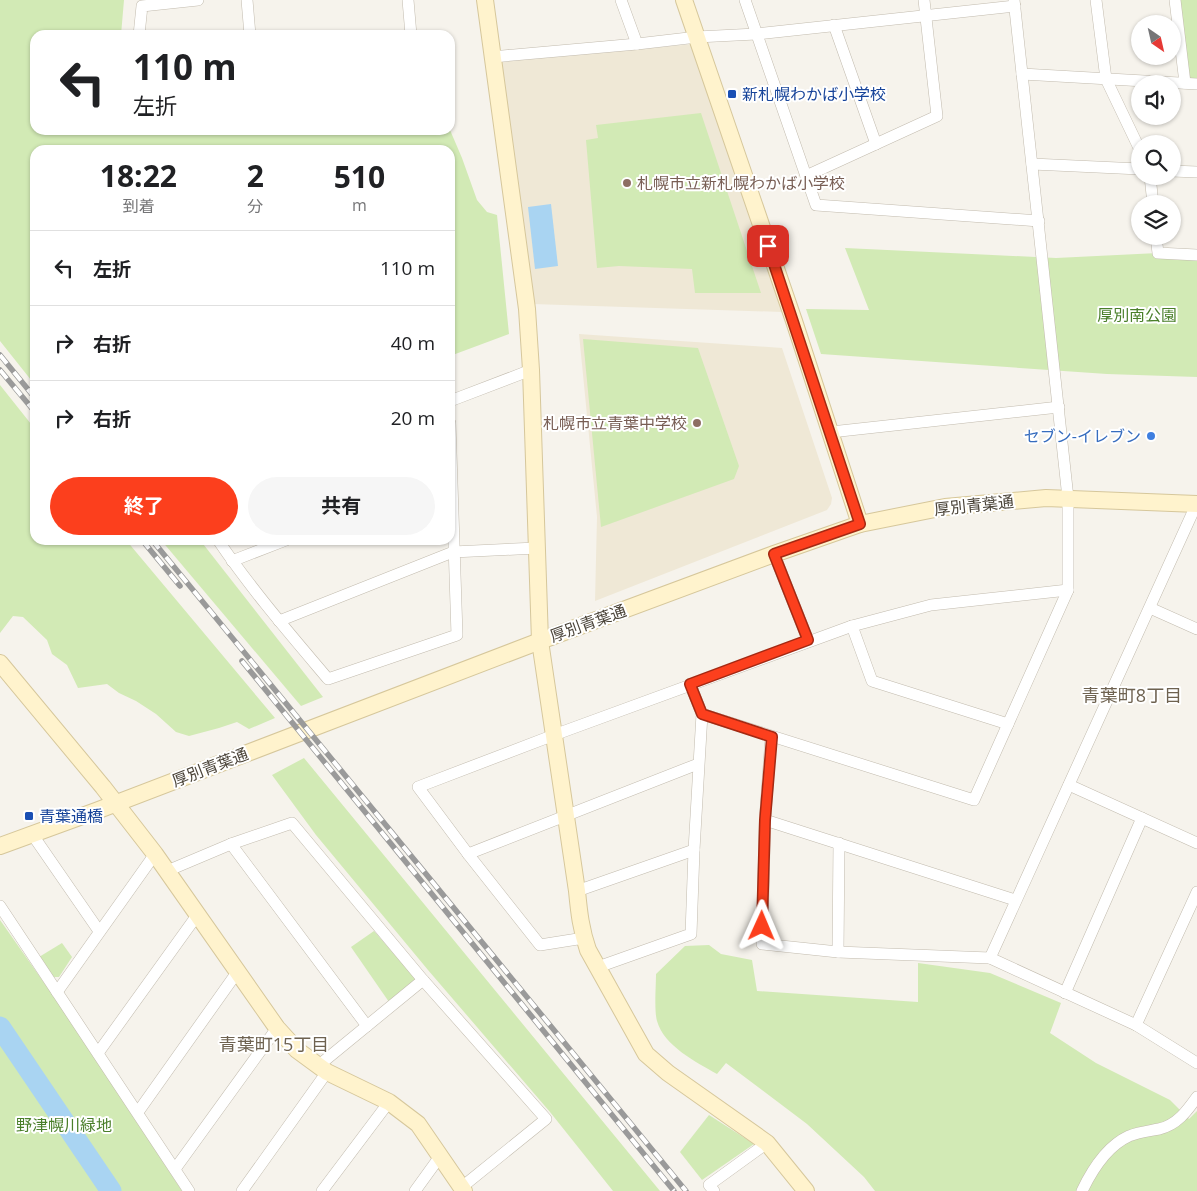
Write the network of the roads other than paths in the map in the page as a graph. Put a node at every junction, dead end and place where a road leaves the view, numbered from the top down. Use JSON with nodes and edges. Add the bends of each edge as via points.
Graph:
{"nodes":[{"id":1,"x":198,"y":0,"type":"edge"},
{"id":2,"x":247,"y":0,"type":"edge"},
{"id":3,"x":408,"y":0,"type":"edge"},
{"id":4,"x":484,"y":0,"type":"edge"},
{"id":5,"x":621,"y":0,"type":"edge"},
{"id":6,"x":684,"y":0,"type":"edge"},
{"id":7,"x":746,"y":0,"type":"edge"},
{"id":8,"x":924,"y":0,"type":"edge"},
{"id":9,"x":1096,"y":0,"type":"edge"},
{"id":10,"x":1175,"y":0,"type":"edge"},
{"id":11,"x":1014,"y":3,"type":"edge"},
{"id":12,"x":926,"y":16,"type":"junction"},
{"id":13,"x":834,"y":25,"type":"junction"},
{"id":14,"x":140,"y":30,"type":"edge"},
{"id":15,"x":250,"y":30,"type":"edge"},
{"id":16,"x":411,"y":30,"type":"edge"},
{"id":17,"x":756,"y":34,"type":"junction"},
{"id":18,"x":697,"y":37,"type":"junction"},
{"id":19,"x":637,"y":44,"type":"junction"},
{"id":20,"x":492,"y":57,"type":"junction"},
{"id":21,"x":1022,"y":74,"type":"junction"},
{"id":22,"x":1106,"y":79,"type":"junction"},
{"id":23,"x":1191,"y":83,"type":"edge"},
{"id":24,"x":1133,"y":135,"type":"edge"},
{"id":25,"x":876,"y":144,"type":"junction"},
{"id":26,"x":1032,"y":164,"type":"junction"},
{"id":27,"x":1131,"y":169,"type":"edge"},
{"id":28,"x":1181,"y":171,"type":"edge"},
{"id":29,"x":1197,"y":172,"type":"edge"},
{"id":30,"x":806,"y":176,"type":"junction"},
{"id":31,"x":1038,"y":221,"type":"junction"},
{"id":32,"x":1157,"y":245,"type":"edge"},
{"id":33,"x":1197,"y":255,"type":"edge"},
{"id":34,"x":531,"y":370,"type":"junction"},
{"id":35,"x":455,"y":399,"type":"edge"},
{"id":36,"x":1059,"y":407,"type":"junction"},
{"id":37,"x":830,"y":432,"type":"junction"},
{"id":38,"x":1068,"y":498,"type":"junction"},
{"id":39,"x":1197,"y":504,"type":"edge"},
{"id":40,"x":860,"y":524,"type":"junction"},
{"id":41,"x":221,"y":545,"type":"edge"},
{"id":42,"x":273,"y":545,"type":"edge"},
{"id":43,"x":453,"y":545,"type":"edge"},
{"id":44,"x":537,"y":548,"type":"junction"},
{"id":45,"x":453,"y":552,"type":"junction"},
{"id":46,"x":774,"y":554,"type":"junction"},
{"id":47,"x":232,"y":561,"type":"junction"},
{"id":48,"x":1068,"y":590,"type":"junction"},
{"id":49,"x":1150,"y":608,"type":"junction"},
{"id":50,"x":280,"y":621,"type":"junction"},
{"id":51,"x":852,"y":626,"type":"junction"},
{"id":52,"x":1197,"y":629,"type":"edge"},
{"id":53,"x":808,"y":640,"type":"junction"},
{"id":54,"x":540,"y":641,"type":"junction"},
{"id":55,"x":0,"y":663,"type":"edge"},
{"id":56,"x":690,"y":684,"type":"junction"},
{"id":57,"x":702,"y":714,"type":"junction"},
{"id":58,"x":1008,"y":724,"type":"junction"},
{"id":59,"x":554,"y":735,"type":"junction"},
{"id":60,"x":772,"y":737,"type":"junction"},
{"id":61,"x":698,"y":764,"type":"junction"},
{"id":62,"x":1069,"y":785,"type":"junction"},
{"id":63,"x":116,"y":803,"type":"junction"},
{"id":64,"x":566,"y":815,"type":"junction"},
{"id":65,"x":1142,"y":818,"type":"junction"},
{"id":66,"x":765,"y":820,"type":"junction"},
{"id":67,"x":32,"y":834,"type":"junction"},
{"id":68,"x":839,"y":843,"type":"junction"},
{"id":69,"x":1197,"y":843,"type":"edge"},
{"id":70,"x":231,"y":844,"type":"junction"},
{"id":71,"x":0,"y":846,"type":"edge"},
{"id":72,"x":694,"y":850,"type":"junction"},
{"id":73,"x":155,"y":854,"type":"junction"},
{"id":74,"x":468,"y":854,"type":"junction"},
{"id":75,"x":167,"y":871,"type":"junction"},
{"id":76,"x":577,"y":891,"type":"junction"},
{"id":77,"x":1197,"y":892,"type":"edge"},
{"id":78,"x":1015,"y":900,"type":"junction"},
{"id":79,"x":0,"y":906,"type":"edge"},
{"id":80,"x":198,"y":914,"type":"junction"},
{"id":81,"x":99,"y":931,"type":"junction"},
{"id":82,"x":584,"y":938,"type":"junction"},
{"id":83,"x":838,"y":952,"type":"junction"},
{"id":84,"x":990,"y":958,"type":"junction"},
{"id":85,"x":598,"y":967,"type":"junction"},
{"id":86,"x":238,"y":972,"type":"junction"},
{"id":87,"x":423,"y":980,"type":"junction"},
{"id":88,"x":57,"y":992,"type":"junction"},
{"id":89,"x":1065,"y":993,"type":"junction"},
{"id":90,"x":1136,"y":1025,"type":"junction"},
{"id":91,"x":367,"y":1026,"type":"junction"},
{"id":92,"x":277,"y":1028,"type":"junction"},
{"id":93,"x":98,"y":1053,"type":"junction"},
{"id":94,"x":1197,"y":1062,"type":"edge"},
{"id":95,"x":323,"y":1069,"type":"junction"},
{"id":96,"x":1197,"y":1097,"type":"edge"},
{"id":97,"x":389,"y":1102,"type":"junction"},
{"id":98,"x":138,"y":1112,"type":"junction"},
{"id":99,"x":767,"y":1143,"type":"junction"},
{"id":100,"x":441,"y":1155,"type":"junction"},
{"id":101,"x":175,"y":1169,"type":"junction"},
{"id":102,"x":463,"y":1189,"type":"edge"},
{"id":103,"x":189,"y":1191,"type":"edge"},
{"id":104,"x":242,"y":1191,"type":"edge"},
{"id":105,"x":322,"y":1191,"type":"edge"},
{"id":106,"x":415,"y":1191,"type":"edge"},
{"id":107,"x":714,"y":1191,"type":"edge"},
{"id":108,"x":806,"y":1191,"type":"edge"},
{"id":109,"x":1082,"y":1191,"type":"edge"}],
"edges":[{"from":1,"to":14,"type":"street","via":[[142,6]]},
{"from":2,"to":15,"type":"street"},
{"from":3,"to":16,"type":"street"},
{"from":4,"to":20,"type":"street"},
{"from":5,"to":19,"type":"street"},
{"from":6,"to":18,"type":"street"},
{"from":7,"to":17,"type":"street"},
{"from":8,"to":12,"type":"street"},
{"from":9,"to":22,"type":"street"},
{"from":10,"to":23,"type":"street"},
{"from":11,"to":12,"type":"street"},
{"from":11,"to":21,"type":"street"},
{"from":12,"to":13,"type":"street"},
{"from":12,"to":25,"type":"street","via":[[937,116]]},
{"from":13,"to":17,"type":"street"},
{"from":13,"to":25,"type":"street"},
{"from":17,"to":18,"type":"street"},
{"from":17,"to":30,"type":"street"},
{"from":18,"to":19,"type":"street"},
{"from":18,"to":37,"type":"street"},
{"from":19,"to":20,"type":"street"},
{"from":20,"to":34,"type":"street","via":[[527,309]]},
{"from":21,"to":22,"type":"street"},
{"from":21,"to":26,"type":"street"},
{"from":22,"to":23,"type":"street"},
{"from":22,"to":24,"type":"street"},
{"from":25,"to":30,"type":"street"},
{"from":26,"to":27,"type":"street"},
{"from":26,"to":31,"type":"street"},
{"from":28,"to":29,"type":"street"},
{"from":30,"to":31,"type":"street","via":[[816,205]]},
{"from":31,"to":36,"type":"street"},
{"from":32,"to":33,"type":"street","via":[[1158,253]]},
{"from":34,"to":35,"type":"street"},
{"from":34,"to":44,"type":"street"},
{"from":36,"to":37,"type":"street"},
{"from":36,"to":38,"type":"street"},
{"from":37,"to":40,"type":"street"},
{"from":38,"to":39,"type":"street","name":"厚別青葉通"},
{"from":38,"to":40,"type":"street","name":"厚別青葉通","via":[[945,507]]},
{"from":38,"to":48,"type":"street"},
{"from":39,"to":49,"type":"street"},
{"from":40,"to":46,"type":"street","name":"厚別青葉通"},
{"from":41,"to":47,"type":"street"},
{"from":42,"to":47,"type":"street"},
{"from":43,"to":45,"type":"street"},
{"from":44,"to":45,"type":"street"},
{"from":44,"to":54,"type":"street"},
{"from":45,"to":50,"type":"street"},
{"from":45,"to":50,"type":"street","via":[[456,635],[328,679]]},
{"from":46,"to":53,"type":"street"},
{"from":46,"to":54,"type":"street","name":"厚別青葉通"},
{"from":47,"to":50,"type":"street"},
{"from":48,"to":51,"type":"street","via":[[931,605]]},
{"from":48,"to":58,"type":"street"},
{"from":49,"to":52,"type":"street"},
{"from":49,"to":62,"type":"street"},
{"from":51,"to":53,"type":"street"},
{"from":51,"to":58,"type":"street","via":[[872,681]]},
{"from":53,"to":56,"type":"street"},
{"from":54,"to":59,"type":"street"},
{"from":54,"to":63,"type":"street","name":"厚別青葉通"},
{"from":55,"to":63,"type":"street"},
{"from":56,"to":57,"type":"street"},
{"from":56,"to":59,"type":"street"},
{"from":57,"to":60,"type":"street"},
{"from":57,"to":61,"type":"street"},
{"from":58,"to":60,"type":"street","via":[[974,800]]},
{"from":59,"to":64,"type":"street"},
{"from":59,"to":74,"type":"street","via":[[418,787]]},
{"from":60,"to":66,"type":"street"},
{"from":61,"to":64,"type":"street"},
{"from":61,"to":72,"type":"street"},
{"from":62,"to":65,"type":"street"},
{"from":62,"to":78,"type":"street"},
{"from":63,"to":67,"type":"street","name":"厚別青葉通"},
{"from":63,"to":73,"type":"street"},
{"from":64,"to":74,"type":"street"},
{"from":64,"to":76,"type":"street"},
{"from":65,"to":69,"type":"street"},
{"from":65,"to":89,"type":"street"},
{"from":66,"to":68,"type":"street"},
{"from":66,"to":83,"type":"street","via":[[762,944]]},
{"from":67,"to":71,"type":"street","name":"厚別青葉通"},
{"from":67,"to":81,"type":"street"},
{"from":68,"to":78,"type":"street"},
{"from":68,"to":83,"type":"street"},
{"from":70,"to":75,"type":"street"},
{"from":70,"to":87,"type":"street","via":[[292,824]]},
{"from":70,"to":91,"type":"street"},
{"from":72,"to":76,"type":"street"},
{"from":72,"to":85,"type":"street","via":[[691,934]]},
{"from":73,"to":75,"type":"street"},
{"from":73,"to":81,"type":"street"},
{"from":74,"to":82,"type":"street","via":[[540,945]]},
{"from":75,"to":80,"type":"street"},
{"from":76,"to":82,"type":"street"},
{"from":77,"to":90,"type":"street"},
{"from":78,"to":84,"type":"street"},
{"from":79,"to":88,"type":"street"},
{"from":80,"to":86,"type":"street"},
{"from":80,"to":93,"type":"street"},
{"from":81,"to":88,"type":"street"},
{"from":82,"to":85,"type":"street"},
{"from":83,"to":84,"type":"street"},
{"from":84,"to":89,"type":"street"},
{"from":85,"to":99,"type":"street","via":[[646,1054]]},
{"from":86,"to":92,"type":"street"},
{"from":86,"to":98,"type":"street"},
{"from":87,"to":91,"type":"street"},
{"from":87,"to":102,"type":"street","via":[[546,1119]]},
{"from":88,"to":93,"type":"street"},
{"from":89,"to":90,"type":"street"},
{"from":90,"to":94,"type":"street"},
{"from":91,"to":95,"type":"street"},
{"from":92,"to":95,"type":"street"},
{"from":92,"to":101,"type":"street"},
{"from":93,"to":98,"type":"street"},
{"from":95,"to":97,"type":"street"},
{"from":95,"to":104,"type":"street"},
{"from":96,"to":109,"type":"street","via":[[1176,1122],[1129,1136],[1117,1143],[1089,1176]]},
{"from":97,"to":100,"type":"street","via":[[418,1124]]},
{"from":97,"to":105,"type":"street"},
{"from":98,"to":101,"type":"street"},
{"from":99,"to":107,"type":"street","via":[[709,1185]]},
{"from":99,"to":108,"type":"street"},
{"from":100,"to":102,"type":"street"},
{"from":100,"to":106,"type":"street"},
{"from":101,"to":103,"type":"street"}]}
